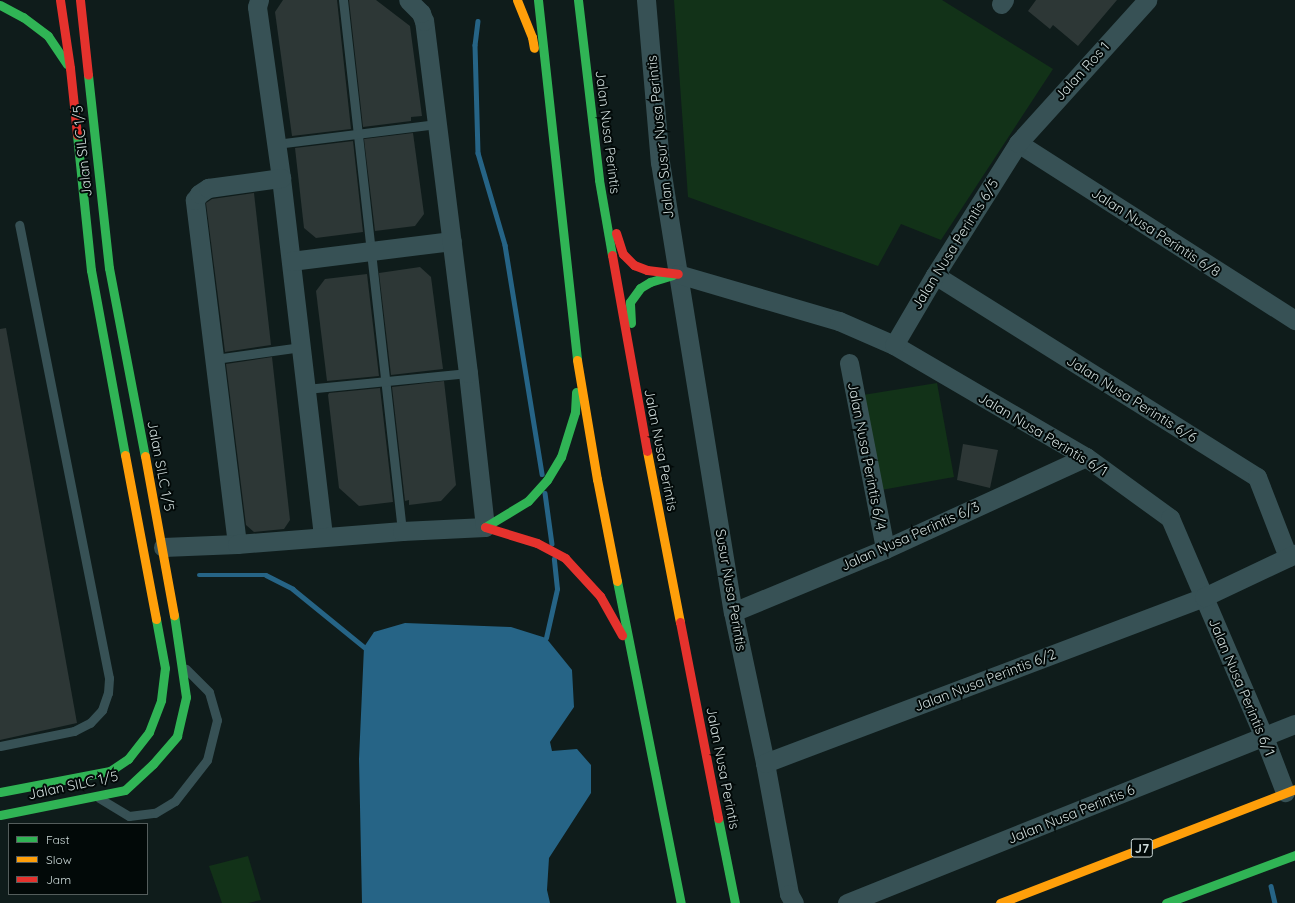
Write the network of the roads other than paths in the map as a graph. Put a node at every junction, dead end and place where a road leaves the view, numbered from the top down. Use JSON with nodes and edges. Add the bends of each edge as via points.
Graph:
{"nodes":[{"id":1,"x":60,"y":0,"type":"edge"},
{"id":2,"x":80,"y":0,"type":"edge"},
{"id":3,"x":259,"y":0,"type":"edge"},
{"id":4,"x":343,"y":0,"type":"edge"},
{"id":5,"x":408,"y":0,"type":"edge"},
{"id":6,"x":517,"y":0,"type":"edge"},
{"id":7,"x":538,"y":0,"type":"edge"},
{"id":8,"x":578,"y":0,"type":"edge"},
{"id":9,"x":646,"y":0,"type":"edge"},
{"id":10,"x":1147,"y":0,"type":"edge"},
{"id":11,"x":0,"y":5,"type":"edge"},
{"id":12,"x":90,"y":6,"type":"dead end"},
{"id":13,"x":84,"y":33,"type":"junction"},
{"id":14,"x":70,"y":68,"type":"junction"},
{"id":15,"x":437,"y":124,"type":"junction"},
{"id":16,"x":358,"y":134,"type":"junction"},
{"id":17,"x":553,"y":139,"type":"junction"},
{"id":18,"x":1018,"y":143,"type":"junction"},
{"id":19,"x":276,"y":144,"type":"junction"},
{"id":20,"x":281,"y":178,"type":"junction"},
{"id":21,"x":599,"y":180,"type":"junction"},
{"id":22,"x":19,"y":225,"type":"dead end"},
{"id":23,"x":452,"y":241,"type":"junction"},
{"id":24,"x":371,"y":251,"type":"junction"},
{"id":25,"x":291,"y":261,"type":"junction"},
{"id":26,"x":678,"y":274,"type":"junction"},
{"id":27,"x":935,"y":275,"type":"junction"},
{"id":28,"x":1295,"y":320,"type":"edge"},
{"id":29,"x":894,"y":345,"type":"junction"},
{"id":30,"x":301,"y":348,"type":"junction"},
{"id":31,"x":577,"y":358,"type":"junction"},
{"id":32,"x":215,"y":359,"type":"junction"},
{"id":33,"x":849,"y":363,"type":"dead end"},
{"id":34,"x":468,"y":373,"type":"junction"},
{"id":35,"x":632,"y":374,"type":"junction"},
{"id":36,"x":385,"y":382,"type":"junction"},
{"id":37,"x":306,"y":389,"type":"junction"},
{"id":38,"x":1086,"y":457,"type":"junction"},
{"id":39,"x":485,"y":528,"type":"junction"},
{"id":40,"x":402,"y":531,"type":"junction"},
{"id":41,"x":323,"y":537,"type":"junction"},
{"id":42,"x":237,"y":544,"type":"junction"},
{"id":43,"x":163,"y":547,"type":"junction"},
{"id":44,"x":885,"y":549,"type":"junction"},
{"id":45,"x":1291,"y":556,"type":"edge"},
{"id":46,"x":1204,"y":597,"type":"junction"},
{"id":47,"x":733,"y":612,"type":"junction"},
{"id":48,"x":632,"y":655,"type":"junction"},
{"id":49,"x":182,"y":665,"type":"junction"},
{"id":50,"x":1295,"y":724,"type":"edge"},
{"id":51,"x":1264,"y":737,"type":"junction"},
{"id":52,"x":0,"y":746,"type":"edge"},
{"id":53,"x":766,"y":763,"type":"junction"},
{"id":54,"x":1290,"y":791,"type":"edge"},
{"id":55,"x":0,"y":792,"type":"edge"},
{"id":56,"x":96,"y":796,"type":"junction"},
{"id":57,"x":0,"y":815,"type":"edge"},
{"id":58,"x":1295,"y":854,"type":"edge"},
{"id":59,"x":1196,"y":897,"type":"edge"},
{"id":60,"x":681,"y":903,"type":"edge"},
{"id":61,"x":736,"y":903,"type":"edge"},
{"id":62,"x":794,"y":903,"type":"edge"},
{"id":63,"x":848,"y":903,"type":"edge"},
{"id":64,"x":1000,"y":903,"type":"edge"},
{"id":65,"x":1166,"y":903,"type":"edge"}],
"edges":[{"from":1,"to":14,"type":"main road","name":"Jalan SILC 1/5"},
{"from":2,"to":13,"type":"main road","name":"Jalan SILC 1/5"},
{"from":3,"to":19,"type":"street","via":[[257,7]]},
{"from":4,"to":16,"type":"lane"},
{"from":5,"to":15,"type":"street","via":[[421,13],[424,21]]},
{"from":6,"to":17,"type":"main road","via":[[532,37]]},
{"from":7,"to":17,"type":"main road"},
{"from":8,"to":21,"type":"main road","name":"Jalan Nusa Perintis"},
{"from":9,"to":26,"type":"street","name":"Jalan Susur Nusa Perintis","via":[[660,162]]},
{"from":10,"to":18,"type":"street","name":"Jalan Ros 1"},
{"from":11,"to":14,"type":"main road","via":[[23,17],[48,36]]},
{"from":12,"to":13,"type":"main road"},
{"from":13,"to":43,"type":"main road","name":"Jalan SILC 1/5","via":[[109,268]]},
{"from":14,"to":55,"type":"main road","name":"Jalan SILC 1/5","via":[[92,270],[165,668],[161,700],[149,732],[128,759],[110,771]]},
{"from":15,"to":16,"type":"lane"},
{"from":15,"to":23,"type":"street"},
{"from":16,"to":19,"type":"lane"},
{"from":16,"to":24,"type":"lane"},
{"from":17,"to":31,"type":"main road"},
{"from":18,"to":27,"type":"street","name":"Jalan Nusa Perintis 6/5"},
{"from":18,"to":28,"type":"street","name":"Jalan Nusa Perintis 6/8"},
{"from":19,"to":20,"type":"street"},
{"from":20,"to":25,"type":"street"},
{"from":20,"to":32,"type":"street","via":[[208,188],[195,200]]},
{"from":21,"to":26,"type":"main road","via":[[623,254],[634,265],[647,270]]},
{"from":21,"to":35,"type":"main road","name":"Jalan Nusa Perintis"},
{"from":22,"to":52,"type":"lane","via":[[110,678],[102,710],[90,723],[74,731]]},
{"from":23,"to":24,"type":"street"},
{"from":23,"to":34,"type":"street"},
{"from":24,"to":25,"type":"street"},
{"from":24,"to":36,"type":"lane"},
{"from":25,"to":30,"type":"street"},
{"from":26,"to":29,"type":"street","name":"Jalan Nusa Perintis 6/1","via":[[839,321]]},
{"from":26,"to":35,"type":"main road","via":[[650,282],[640,288],[630,302]]},
{"from":26,"to":47,"type":"street","name":"Susur Nusa Perintis"},
{"from":27,"to":29,"type":"street","name":"Jalan Nusa Perintis 6/5"},
{"from":27,"to":45,"type":"street","name":"Jalan Nusa Perintis 6/6","via":[[1257,477]]},
{"from":29,"to":38,"type":"street","name":"Jalan Nusa Perintis 6/1"},
{"from":30,"to":32,"type":"lane"},
{"from":30,"to":37,"type":"street"},
{"from":31,"to":39,"type":"main road","via":[[575,412],[561,457],[547,480],[528,501]]},
{"from":31,"to":48,"type":"main road","via":[[597,479]]},
{"from":32,"to":42,"type":"street"},
{"from":33,"to":44,"type":"street","name":"Jalan Nusa Perintis 6/4"},
{"from":34,"to":36,"type":"lane"},
{"from":34,"to":39,"type":"street"},
{"from":35,"to":61,"type":"main road","name":"Jalan Nusa Perintis"},
{"from":36,"to":37,"type":"lane"},
{"from":36,"to":40,"type":"lane"},
{"from":37,"to":41,"type":"street"},
{"from":38,"to":44,"type":"street","name":"Jalan Nusa Perintis 6/3"},
{"from":38,"to":46,"type":"street","name":"Jalan Nusa Perintis 6/1","via":[[1170,518]]},
{"from":39,"to":40,"type":"street"},
{"from":39,"to":48,"type":"main road","via":[[537,543],[565,558],[600,596]]},
{"from":40,"to":41,"type":"street"},
{"from":41,"to":42,"type":"street"},
{"from":42,"to":43,"type":"street"},
{"from":43,"to":49,"type":"main road","name":"Jalan SILC 1/5"},
{"from":44,"to":47,"type":"street","name":"Jalan Nusa Perintis 6/3"},
{"from":45,"to":46,"type":"street","name":"Jalan Nusa Perintis 6/2"},
{"from":46,"to":51,"type":"street","name":"Jalan Nusa Perintis 6/1"},
{"from":46,"to":53,"type":"street","name":"Jalan Nusa Perintis 6/2"},
{"from":47,"to":53,"type":"street","name":"Susur Nusa Perintis"},
{"from":48,"to":60,"type":"main road"},
{"from":49,"to":56,"type":"main road","name":"Jalan SILC 1/5","via":[[186,697],[177,736],[153,764],[125,790]]},
{"from":49,"to":56,"type":"lane","via":[[209,692],[217,720],[207,760],[175,801],[155,813],[129,816]]},
{"from":50,"to":51,"type":"street","name":"Jalan Nusa Perintis 6"},
{"from":51,"to":54,"type":"street","name":"Jalan Nusa Perintis 6/1"},
{"from":51,"to":63,"type":"street","name":"Jalan Nusa Perintis 6"},
{"from":53,"to":62,"type":"street","name":"Susur Nusa Perintis","via":[[789,894]]},
{"from":54,"to":64,"type":"main road","number":"J7"},
{"from":56,"to":57,"type":"main road","name":"Jalan SILC 1/5"},
{"from":58,"to":59,"type":"main road"},
{"from":59,"to":65,"type":"main road"}]}
